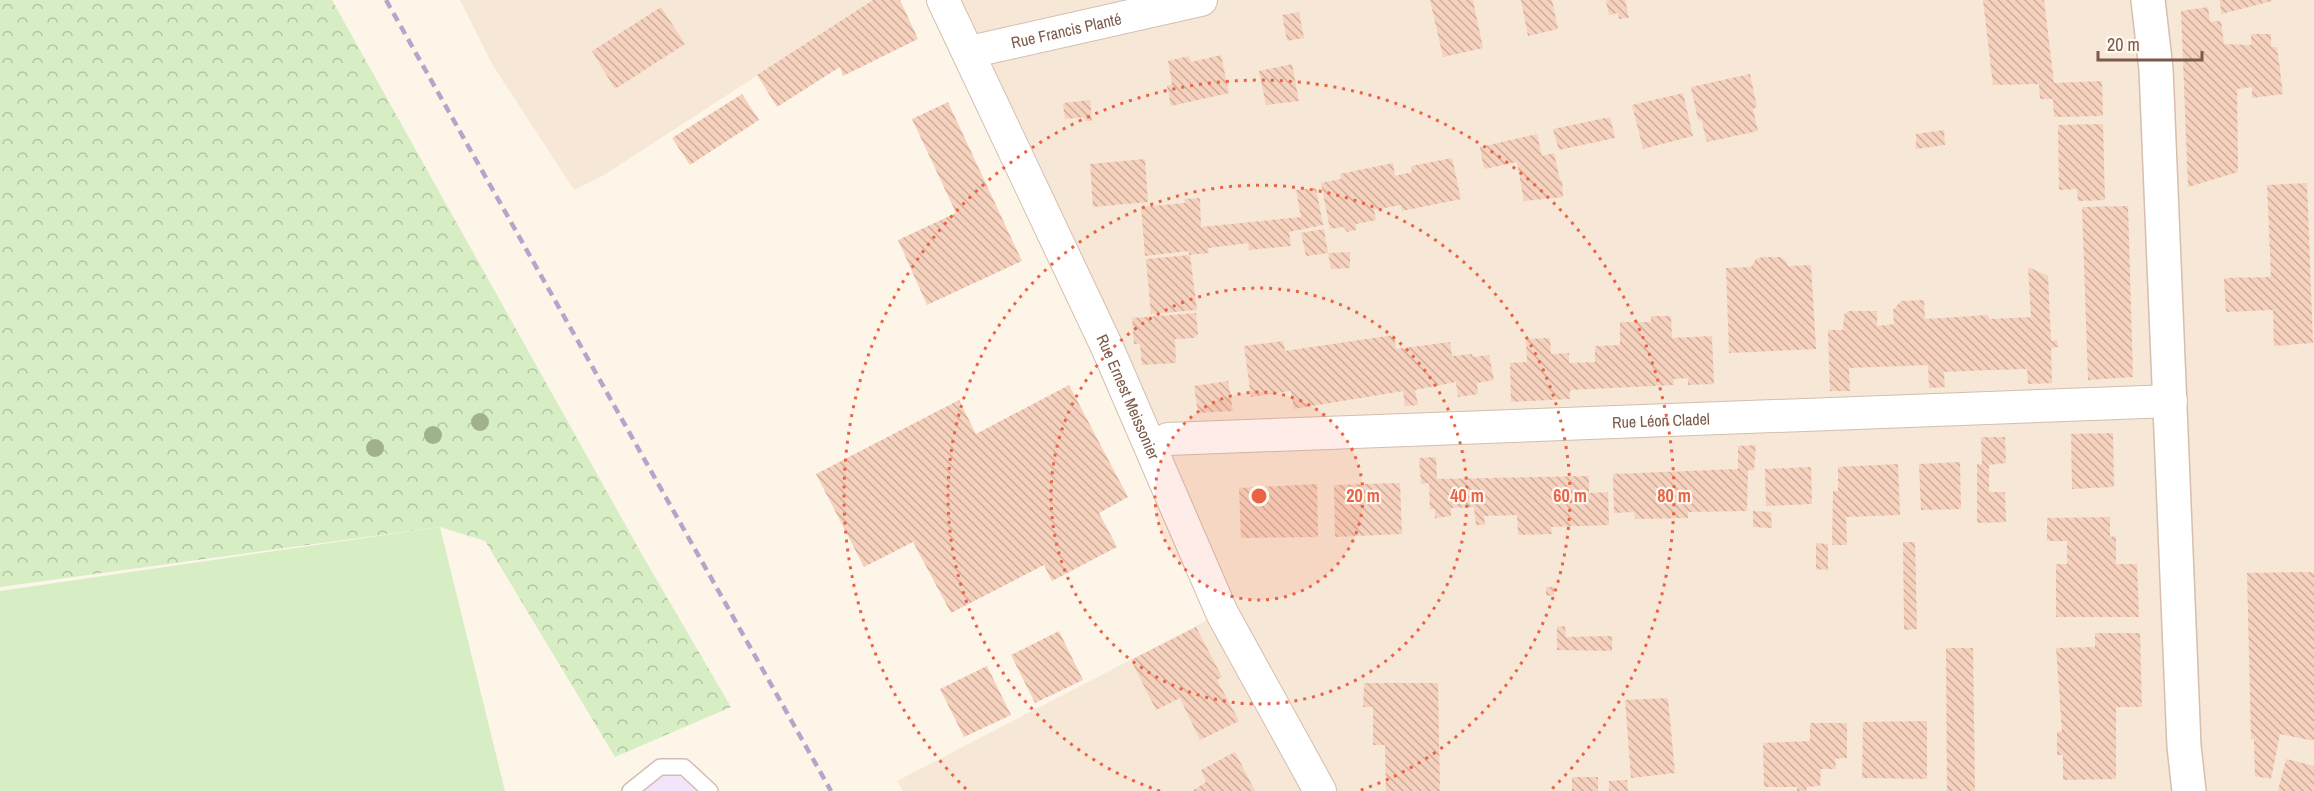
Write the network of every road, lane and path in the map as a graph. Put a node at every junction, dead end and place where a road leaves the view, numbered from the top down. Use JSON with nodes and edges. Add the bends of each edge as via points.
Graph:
{"nodes":[{"id":1,"x":943,"y":0,"type":"edge"},
{"id":2,"x":1201,"y":0,"type":"edge"},
{"id":3,"x":2148,"y":0,"type":"edge"},
{"id":4,"x":970,"y":56,"type":"junction"},
{"id":5,"x":2171,"y":401,"type":"junction"},
{"id":6,"x":1151,"y":447,"type":"junction"},
{"id":7,"x":630,"y":791,"type":"edge"},
{"id":8,"x":710,"y":791,"type":"edge"},
{"id":9,"x":1320,"y":791,"type":"edge"},
{"id":10,"x":2189,"y":791,"type":"edge"}],
"edges":[{"from":1,"to":4,"type":"street","name":"Rue Ernest Meissonier"},
{"from":2,"to":4,"type":"street","name":"Rue Francis Planté","via":[[983,49]]},
{"from":3,"to":5,"type":"main road","via":[[2156,69]]},
{"from":4,"to":6,"type":"street","name":"Rue Ernest Meissonier"},
{"from":5,"to":6,"type":"street","name":"Rue Léon Cladel","via":[[1168,439]]},
{"from":5,"to":10,"type":"main road"},
{"from":6,"to":9,"type":"street","name":"Rue Ernest Meissonier","via":[[1222,613]]},
{"from":7,"to":8,"type":"lane","via":[[660,766],[684,767]]}]}
